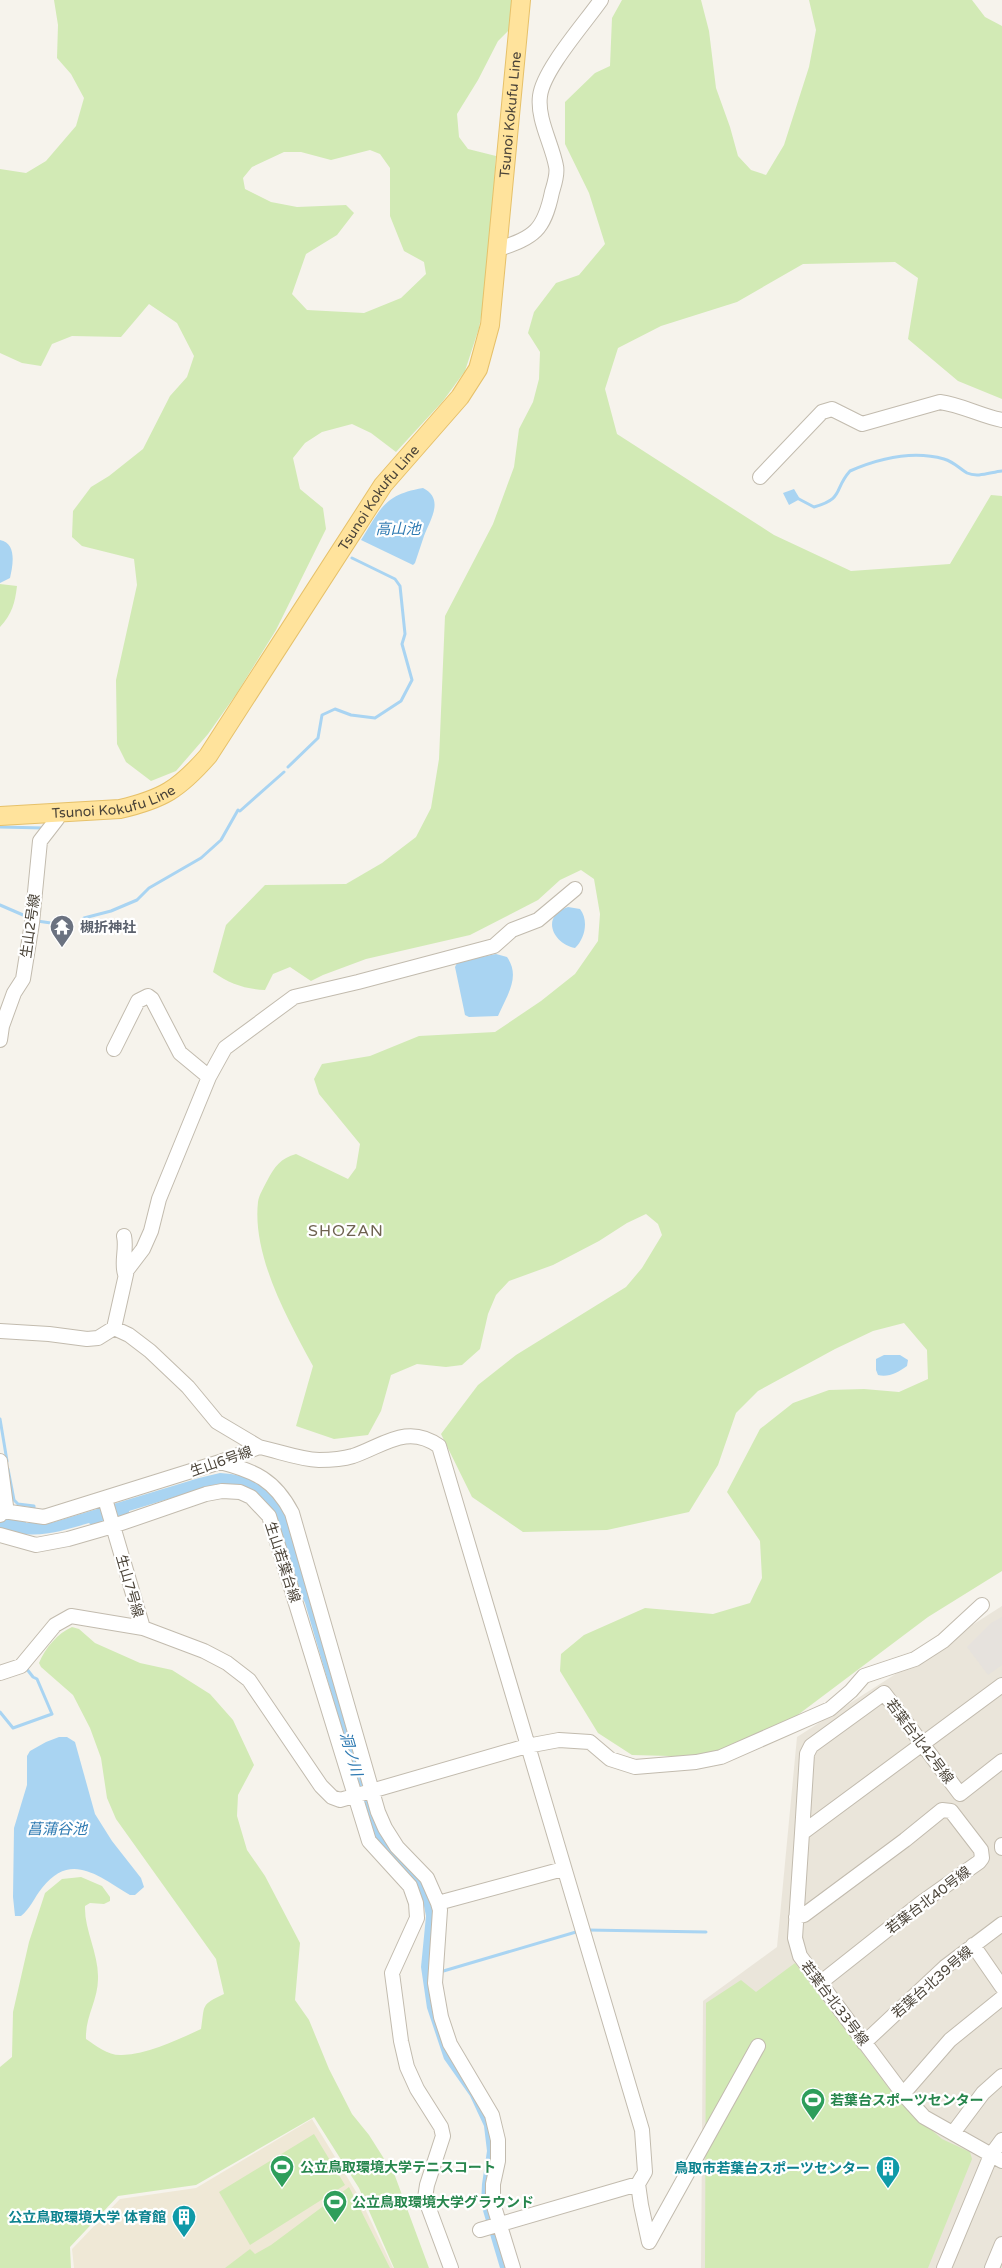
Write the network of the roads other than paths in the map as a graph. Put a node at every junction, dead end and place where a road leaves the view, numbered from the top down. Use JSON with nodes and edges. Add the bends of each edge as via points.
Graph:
{"nodes":[{"id":1,"x":521,"y":0,"type":"edge"},
{"id":2,"x":601,"y":0,"type":"edge"},
{"id":3,"x":499,"y":248,"type":"junction"},
{"id":4,"x":1002,"y":420,"type":"edge"},
{"id":5,"x":760,"y":478,"type":"dead end"},
{"id":6,"x":58,"y":813,"type":"junction"},
{"id":7,"x":0,"y":816,"type":"edge"},
{"id":8,"x":575,"y":889,"type":"dead end"},
{"id":9,"x":16,"y":989,"type":"junction"},
{"id":10,"x":0,"y":993,"type":"edge"},
{"id":11,"x":0,"y":1040,"type":"edge"},
{"id":12,"x":114,"y":1049,"type":"dead end"},
{"id":13,"x":209,"y":1077,"type":"junction"},
{"id":14,"x":124,"y":1236,"type":"dead end"},
{"id":15,"x":126,"y":1275,"type":"junction"},
{"id":16,"x":114,"y":1328,"type":"junction"},
{"id":17,"x":0,"y":1332,"type":"edge"},
{"id":18,"x":259,"y":1447,"type":"junction"},
{"id":19,"x":0,"y":1461,"type":"edge"},
{"id":20,"x":220,"y":1462,"type":"junction"},
{"id":21,"x":105,"y":1499,"type":"junction"},
{"id":22,"x":1,"y":1513,"type":"edge"},
{"id":23,"x":113,"y":1526,"type":"junction"},
{"id":24,"x":0,"y":1535,"type":"edge"},
{"id":25,"x":982,"y":1605,"type":"dead end"},
{"id":26,"x":143,"y":1628,"type":"junction"},
{"id":27,"x":0,"y":1673,"type":"edge"},
{"id":28,"x":1002,"y":1685,"type":"edge"},
{"id":29,"x":924,"y":1744,"type":"junction"},
{"id":30,"x":527,"y":1746,"type":"junction"},
{"id":31,"x":1002,"y":1761,"type":"edge"},
{"id":32,"x":374,"y":1792,"type":"junction"},
{"id":33,"x":355,"y":1797,"type":"junction"},
{"id":34,"x":802,"y":1833,"type":"junction"},
{"id":35,"x":563,"y":1869,"type":"junction"},
{"id":36,"x":438,"y":1904,"type":"junction"},
{"id":37,"x":796,"y":1917,"type":"junction"},
{"id":38,"x":1002,"y":1924,"type":"edge"},
{"id":39,"x":973,"y":1945,"type":"junction"},
{"id":40,"x":820,"y":1983,"type":"junction"},
{"id":41,"x":1002,"y":1987,"type":"edge"},
{"id":42,"x":1002,"y":1998,"type":"edge"},
{"id":43,"x":864,"y":2043,"type":"junction"},
{"id":44,"x":758,"y":2046,"type":"dead end"},
{"id":45,"x":1002,"y":2076,"type":"edge"},
{"id":46,"x":903,"y":2094,"type":"junction"},
{"id":47,"x":953,"y":2133,"type":"junction"},
{"id":48,"x":1002,"y":2140,"type":"edge"},
{"id":49,"x":997,"y":2158,"type":"edge"},
{"id":50,"x":638,"y":2184,"type":"junction"},
{"id":51,"x":500,"y":2224,"type":"junction"},
{"id":52,"x":480,"y":2230,"type":"dead end"},
{"id":53,"x":1002,"y":2244,"type":"edge"},
{"id":54,"x":451,"y":2268,"type":"edge"},
{"id":55,"x":513,"y":2268,"type":"edge"},
{"id":56,"x":944,"y":2268,"type":"edge"},
{"id":57,"x":992,"y":2268,"type":"edge"}],
"edges":[{"from":1,"to":3,"type":"main road","name":"Tsunoi Kokufu Line"},
{"from":2,"to":3,"type":"street","via":[[550,69],[539,97],[557,169],[549,205],[538,230],[526,239]]},
{"from":3,"to":6,"type":"main road","name":"Tsunoi Kokufu Line","via":[[490,325],[478,369],[460,397],[383,485],[208,756],[173,791],[138,805]]},
{"from":4,"to":5,"type":"street","via":[[940,402],[862,424],[832,409],[822,412]]},
{"from":6,"to":7,"type":"main road","name":"Tsunoi Kokufu Line"},
{"from":6,"to":9,"type":"street","name":"生山2号線","via":[[58,819],[40,841],[23,979]]},
{"from":8,"to":13,"type":"street","via":[[538,920],[512,930],[494,946],[294,996],[225,1048]]},
{"from":9,"to":10,"type":"street"},
{"from":9,"to":11,"type":"street","name":"生山2号線"},
{"from":12,"to":13,"type":"street","via":[[138,1001],[148,996],[180,1053]]},
{"from":13,"to":15,"type":"street","via":[[160,1199],[151,1231]]},
{"from":14,"to":15,"type":"street","via":[[123,1267]]},
{"from":15,"to":16,"type":"street"},
{"from":16,"to":17,"type":"street","via":[[98,1338],[87,1339]]},
{"from":16,"to":18,"type":"street","name":"生山6号線","via":[[150,1351],[188,1387],[217,1422]]},
{"from":18,"to":20,"type":"street","name":"生山6号線"},
{"from":18,"to":30,"type":"street","via":[[319,1460],[351,1457],[387,1440],[405,1436],[430,1439],[439,1446]]},
{"from":19,"to":22,"type":"street","via":[[6,1506]]},
{"from":20,"to":21,"type":"street","name":"生山6号線"},
{"from":20,"to":32,"type":"street","via":[[241,1467],[268,1480],[283,1496],[292,1513],[312,1578],[314,1597]]},
{"from":21,"to":22,"type":"street","name":"生山6号線","via":[[44,1517]]},
{"from":21,"to":23,"type":"street","name":"生山7号線"},
{"from":23,"to":24,"type":"street","name":"生山若葉台線","via":[[36,1545]]},
{"from":23,"to":26,"type":"street","name":"生山7号線"},
{"from":23,"to":33,"type":"street","name":"生山若葉台線","via":[[222,1490],[240,1492],[262,1506],[274,1530]]},
{"from":25,"to":30,"type":"street","via":[[943,1641],[915,1659],[864,1676],[830,1709],[721,1757],[686,1764],[635,1767],[610,1758],[590,1742],[559,1740]]},
{"from":26,"to":27,"type":"street","name":"生山7号線","via":[[71,1616],[55,1625],[21,1666]]},
{"from":26,"to":33,"type":"street","via":[[228,1663],[249,1680],[321,1786],[340,1800]]},
{"from":28,"to":29,"type":"street"},
{"from":29,"to":31,"type":"street","name":"若葉台北42号線","via":[[960,1794]]},
{"from":29,"to":34,"type":"street"},
{"from":29,"to":34,"type":"street","name":"若葉台北42号線","via":[[884,1693],[875,1698],[811,1746],[806,1754]]},
{"from":30,"to":32,"type":"street"},
{"from":30,"to":35,"type":"street"},
{"from":32,"to":33,"type":"street"},
{"from":32,"to":36,"type":"street","via":[[385,1828],[397,1847],[427,1878]]},
{"from":33,"to":54,"type":"street","name":"生山若葉台線","via":[[369,1841],[410,1886],[416,1903],[416,1918],[392,1973],[401,2041],[408,2067],[443,2136],[426,2198]]},
{"from":34,"to":37,"type":"street","name":"若葉台北33号線"},
{"from":35,"to":36,"type":"street"},
{"from":35,"to":50,"type":"street","via":[[642,2130],[645,2172]]},
{"from":36,"to":51,"type":"street","via":[[435,1983],[441,2017],[450,2044],[492,2114],[498,2140],[493,2202]]},
{"from":37,"to":40,"type":"street","name":"若葉台北33号線","via":[[797,1948]]},
{"from":37,"to":40,"type":"street","name":"若葉台北40号線","via":[[804,1915],[861,1874],[942,1810],[951,1811],[982,1854],[979,1862]]},
{"from":38,"to":39,"type":"street","name":"若葉台北39号線"},
{"from":39,"to":41,"type":"street"},
{"from":39,"to":43,"type":"street","name":"若葉台北39号線","via":[[917,1991]]},
{"from":40,"to":43,"type":"street","name":"若葉台北33号線"},
{"from":42,"to":46,"type":"street","via":[[950,2040]]},
{"from":43,"to":46,"type":"street","name":"若葉台北33号線"},
{"from":44,"to":50,"type":"street","via":[[649,2242]]},
{"from":45,"to":47,"type":"street","via":[[983,2093]]},
{"from":46,"to":47,"type":"street","name":"若葉台北33号線","via":[[924,2117]]},
{"from":47,"to":49,"type":"street","name":"若葉台北33号線"},
{"from":48,"to":49,"type":"street"},
{"from":49,"to":56,"type":"street"},
{"from":50,"to":51,"type":"street"},
{"from":51,"to":52,"type":"street"},
{"from":51,"to":55,"type":"street"},
{"from":53,"to":57,"type":"street"}]}
